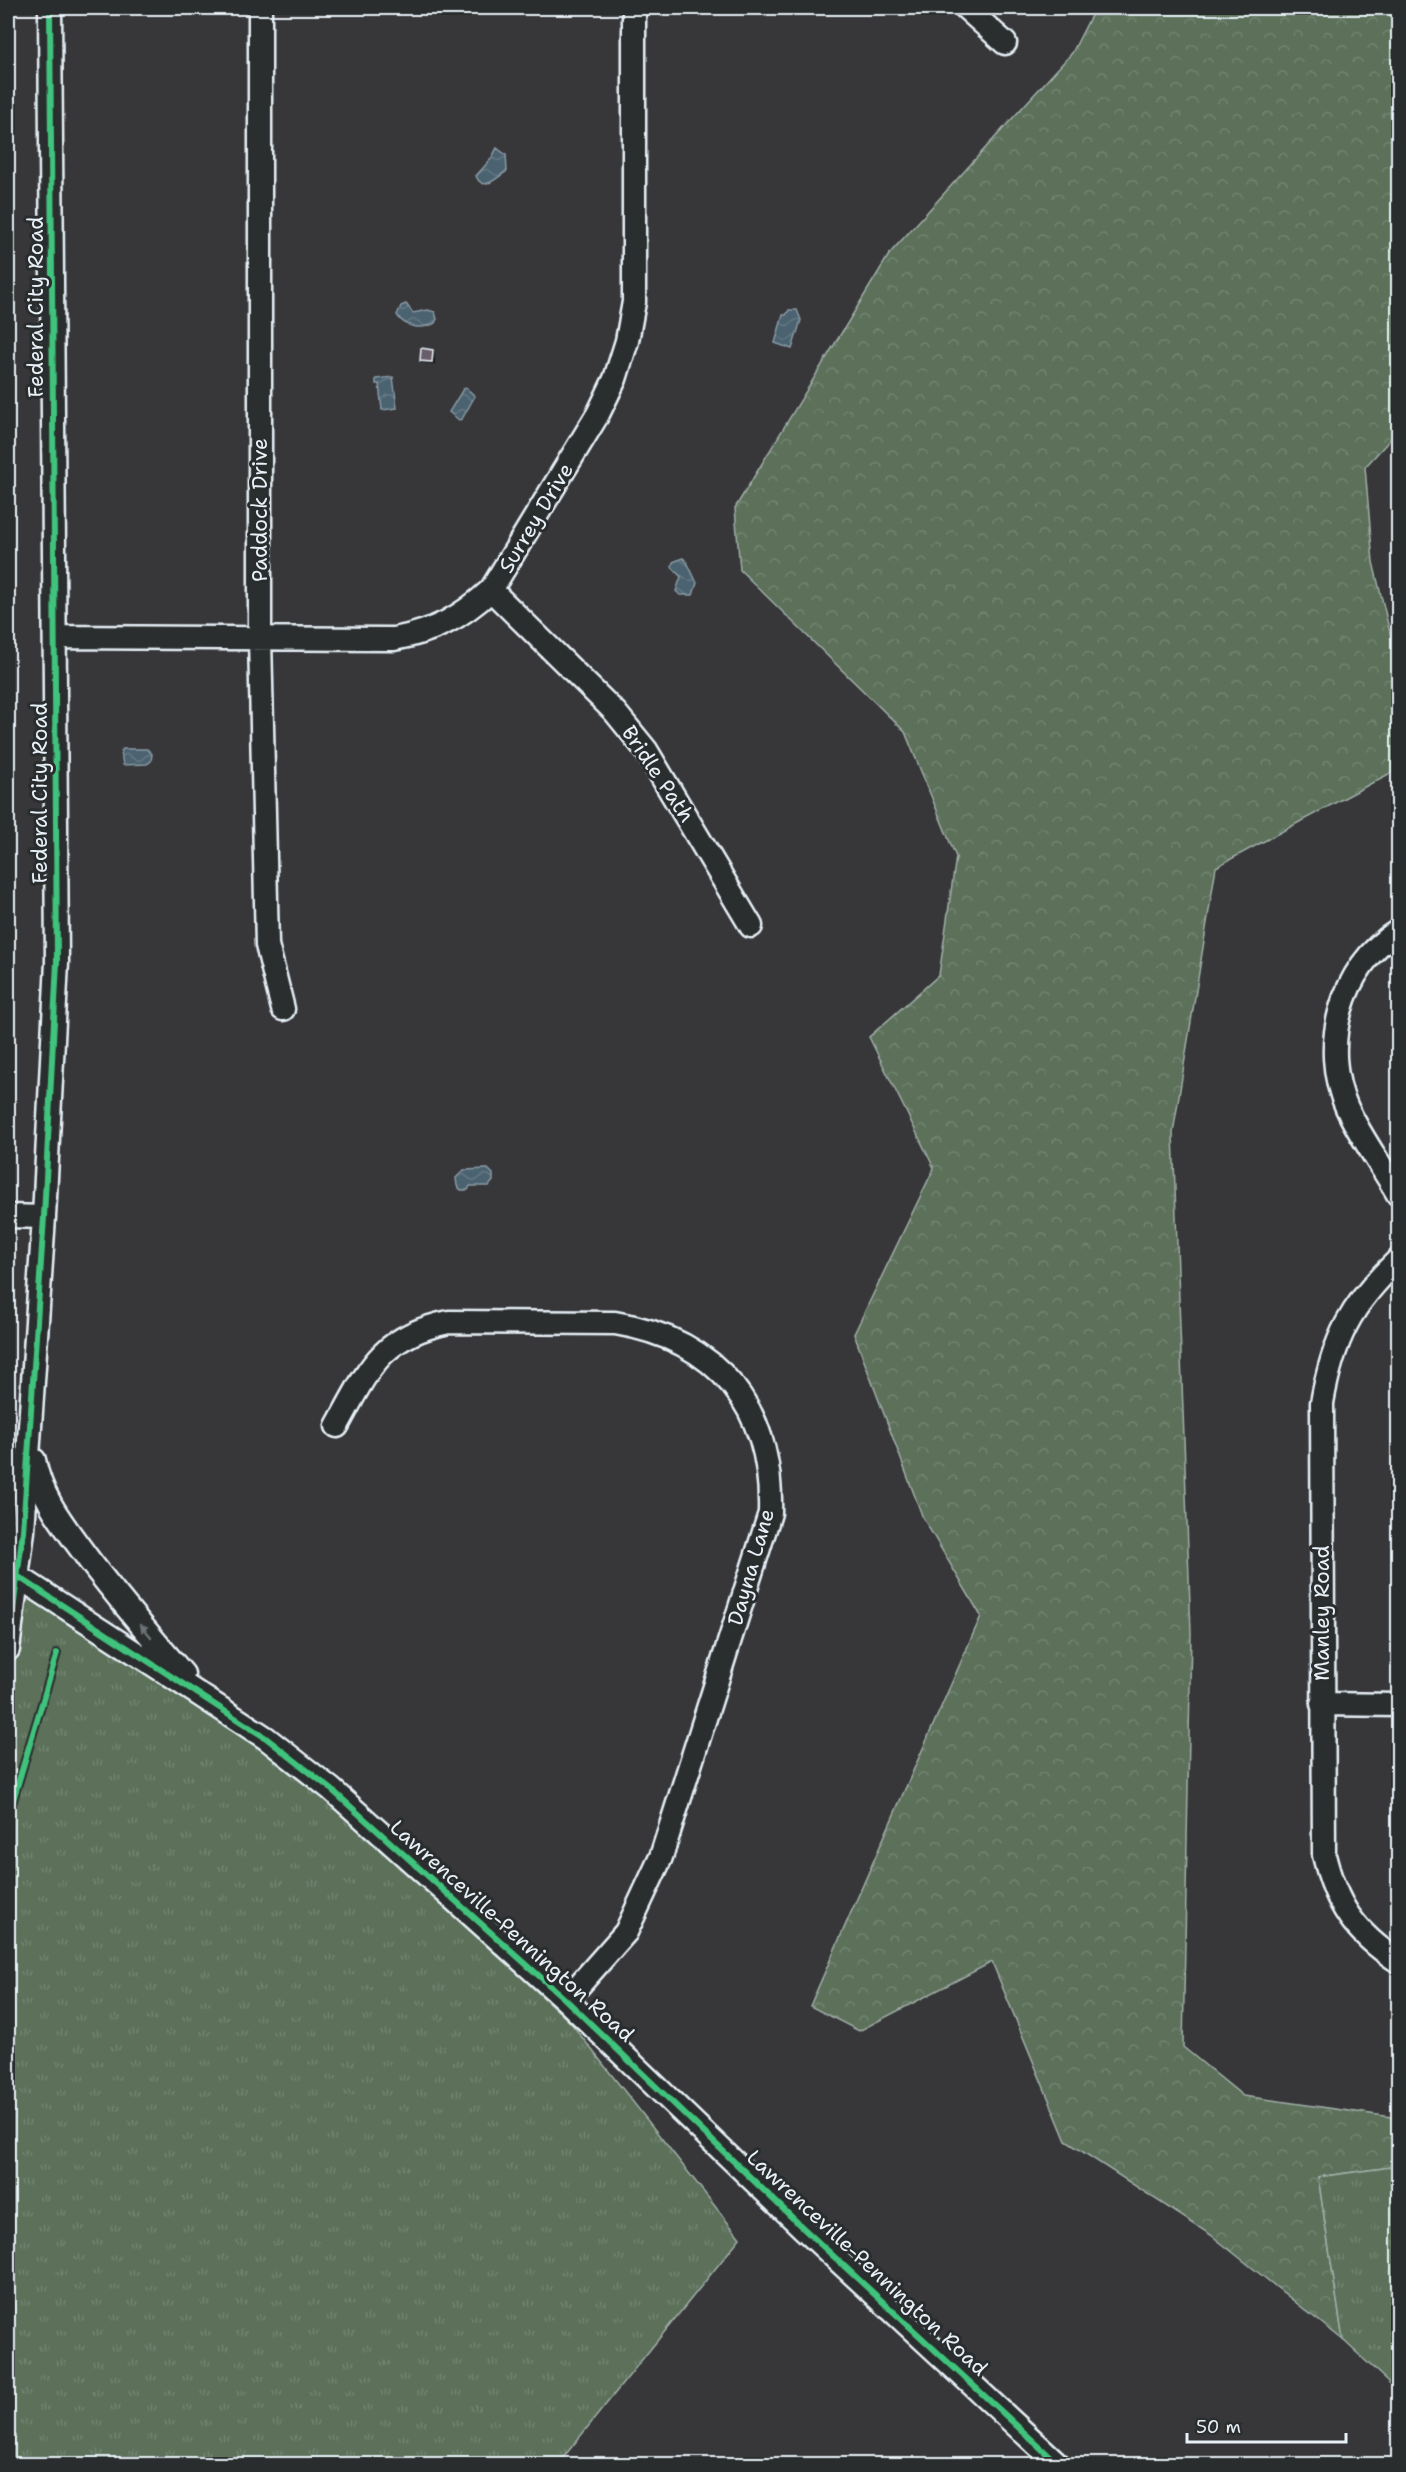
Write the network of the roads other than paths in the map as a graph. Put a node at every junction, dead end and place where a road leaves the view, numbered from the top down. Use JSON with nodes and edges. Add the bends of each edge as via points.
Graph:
{"nodes":[{"id":1,"x":51,"y":8,"type":"edge"},
{"id":2,"x":260,"y":8,"type":"edge"},
{"id":3,"x":634,"y":8,"type":"edge"},
{"id":4,"x":966,"y":8,"type":"edge"},
{"id":5,"x":1005,"y":43,"type":"dead end"},
{"id":6,"x":491,"y":590,"type":"junction"},
{"id":7,"x":55,"y":637,"type":"junction"},
{"id":8,"x":260,"y":638,"type":"junction"},
{"id":9,"x":752,"y":926,"type":"dead end"},
{"id":10,"x":1398,"y":931,"type":"edge"},
{"id":11,"x":283,"y":1010,"type":"dead end"},
{"id":12,"x":1398,"y":1194,"type":"edge"},
{"id":13,"x":8,"y":1216,"type":"edge"},
{"id":14,"x":44,"y":1217,"type":"junction"},
{"id":15,"x":1398,"y":1260,"type":"edge"},
{"id":16,"x":337,"y":1426,"type":"dead end"},
{"id":17,"x":29,"y":1436,"type":"junction"},
{"id":18,"x":28,"y":1462,"type":"junction"},
{"id":19,"x":8,"y":1484,"type":"edge"},
{"id":20,"x":13,"y":1573,"type":"edge"},
{"id":21,"x":8,"y":1649,"type":"edge"},
{"id":22,"x":198,"y":1692,"type":"junction"},
{"id":23,"x":1322,"y":1704,"type":"junction"},
{"id":24,"x":1398,"y":1705,"type":"edge"},
{"id":25,"x":1398,"y":1961,"type":"edge"},
{"id":26,"x":566,"y":2000,"type":"junction"},
{"id":27,"x":1058,"y":2464,"type":"edge"}],
"edges":[{"from":1,"to":7,"type":"street","name":"Federal City Road"},
{"from":2,"to":8,"type":"street","name":"Paddock Drive"},
{"from":3,"to":6,"type":"street","name":"Surrey Drive","via":[[634,302],[627,341],[598,414]]},
{"from":4,"to":5,"type":"street"},
{"from":6,"to":8,"type":"street","name":"Surrey Drive","via":[[471,609],[443,626],[419,634],[394,639]]},
{"from":6,"to":9,"type":"street","name":"Bridle Path","via":[[615,712],[646,750]]},
{"from":7,"to":8,"type":"street","name":"Surrey Drive"},
{"from":7,"to":14,"type":"street","name":"Federal City Road","via":[[57,962]]},
{"from":8,"to":11,"type":"street","name":"Paddock Drive","via":[[267,945]]},
{"from":10,"to":12,"type":"street","via":[[1373,952],[1355,976],[1343,1001],[1335,1055],[1338,1082],[1347,1108]]},
{"from":13,"to":14,"type":"street"},
{"from":14,"to":17,"type":"street","name":"Federal City Road"},
{"from":15,"to":23,"type":"street","name":"Manley Road","via":[[1354,1309],[1328,1368],[1322,1403]]},
{"from":16,"to":26,"type":"street","name":"Dayna Lane","via":[[371,1365],[400,1339],[425,1327],[448,1322],[615,1323],[642,1327],[672,1338],[701,1355],[744,1400],[759,1429],[771,1484],[770,1513],[661,1857],[626,1932]]},
{"from":17,"to":18,"type":"street","name":"Federal City Road"},
{"from":22,"to":17,"type":"street","one_way":true,"via":[[111,1589],[51,1507],[37,1478]]},
{"from":18,"to":19,"type":"street"},
{"from":18,"to":20,"type":"street","name":"Federal City Road"},
{"from":20,"to":21,"type":"street","name":"Federal City Road"},
{"from":20,"to":22,"type":"street","name":"Lawrenceville-Pennington Road"},
{"from":22,"to":26,"type":"street","name":"Lawrenceville-Pennington Road","via":[[331,1789]]},
{"from":23,"to":24,"type":"street"},
{"from":23,"to":25,"type":"street","name":"Manley Road","via":[[1323,1842],[1330,1880],[1356,1927]]},
{"from":26,"to":27,"type":"street","name":"Lawrenceville-Pennington Road","via":[[803,2228]]}]}
